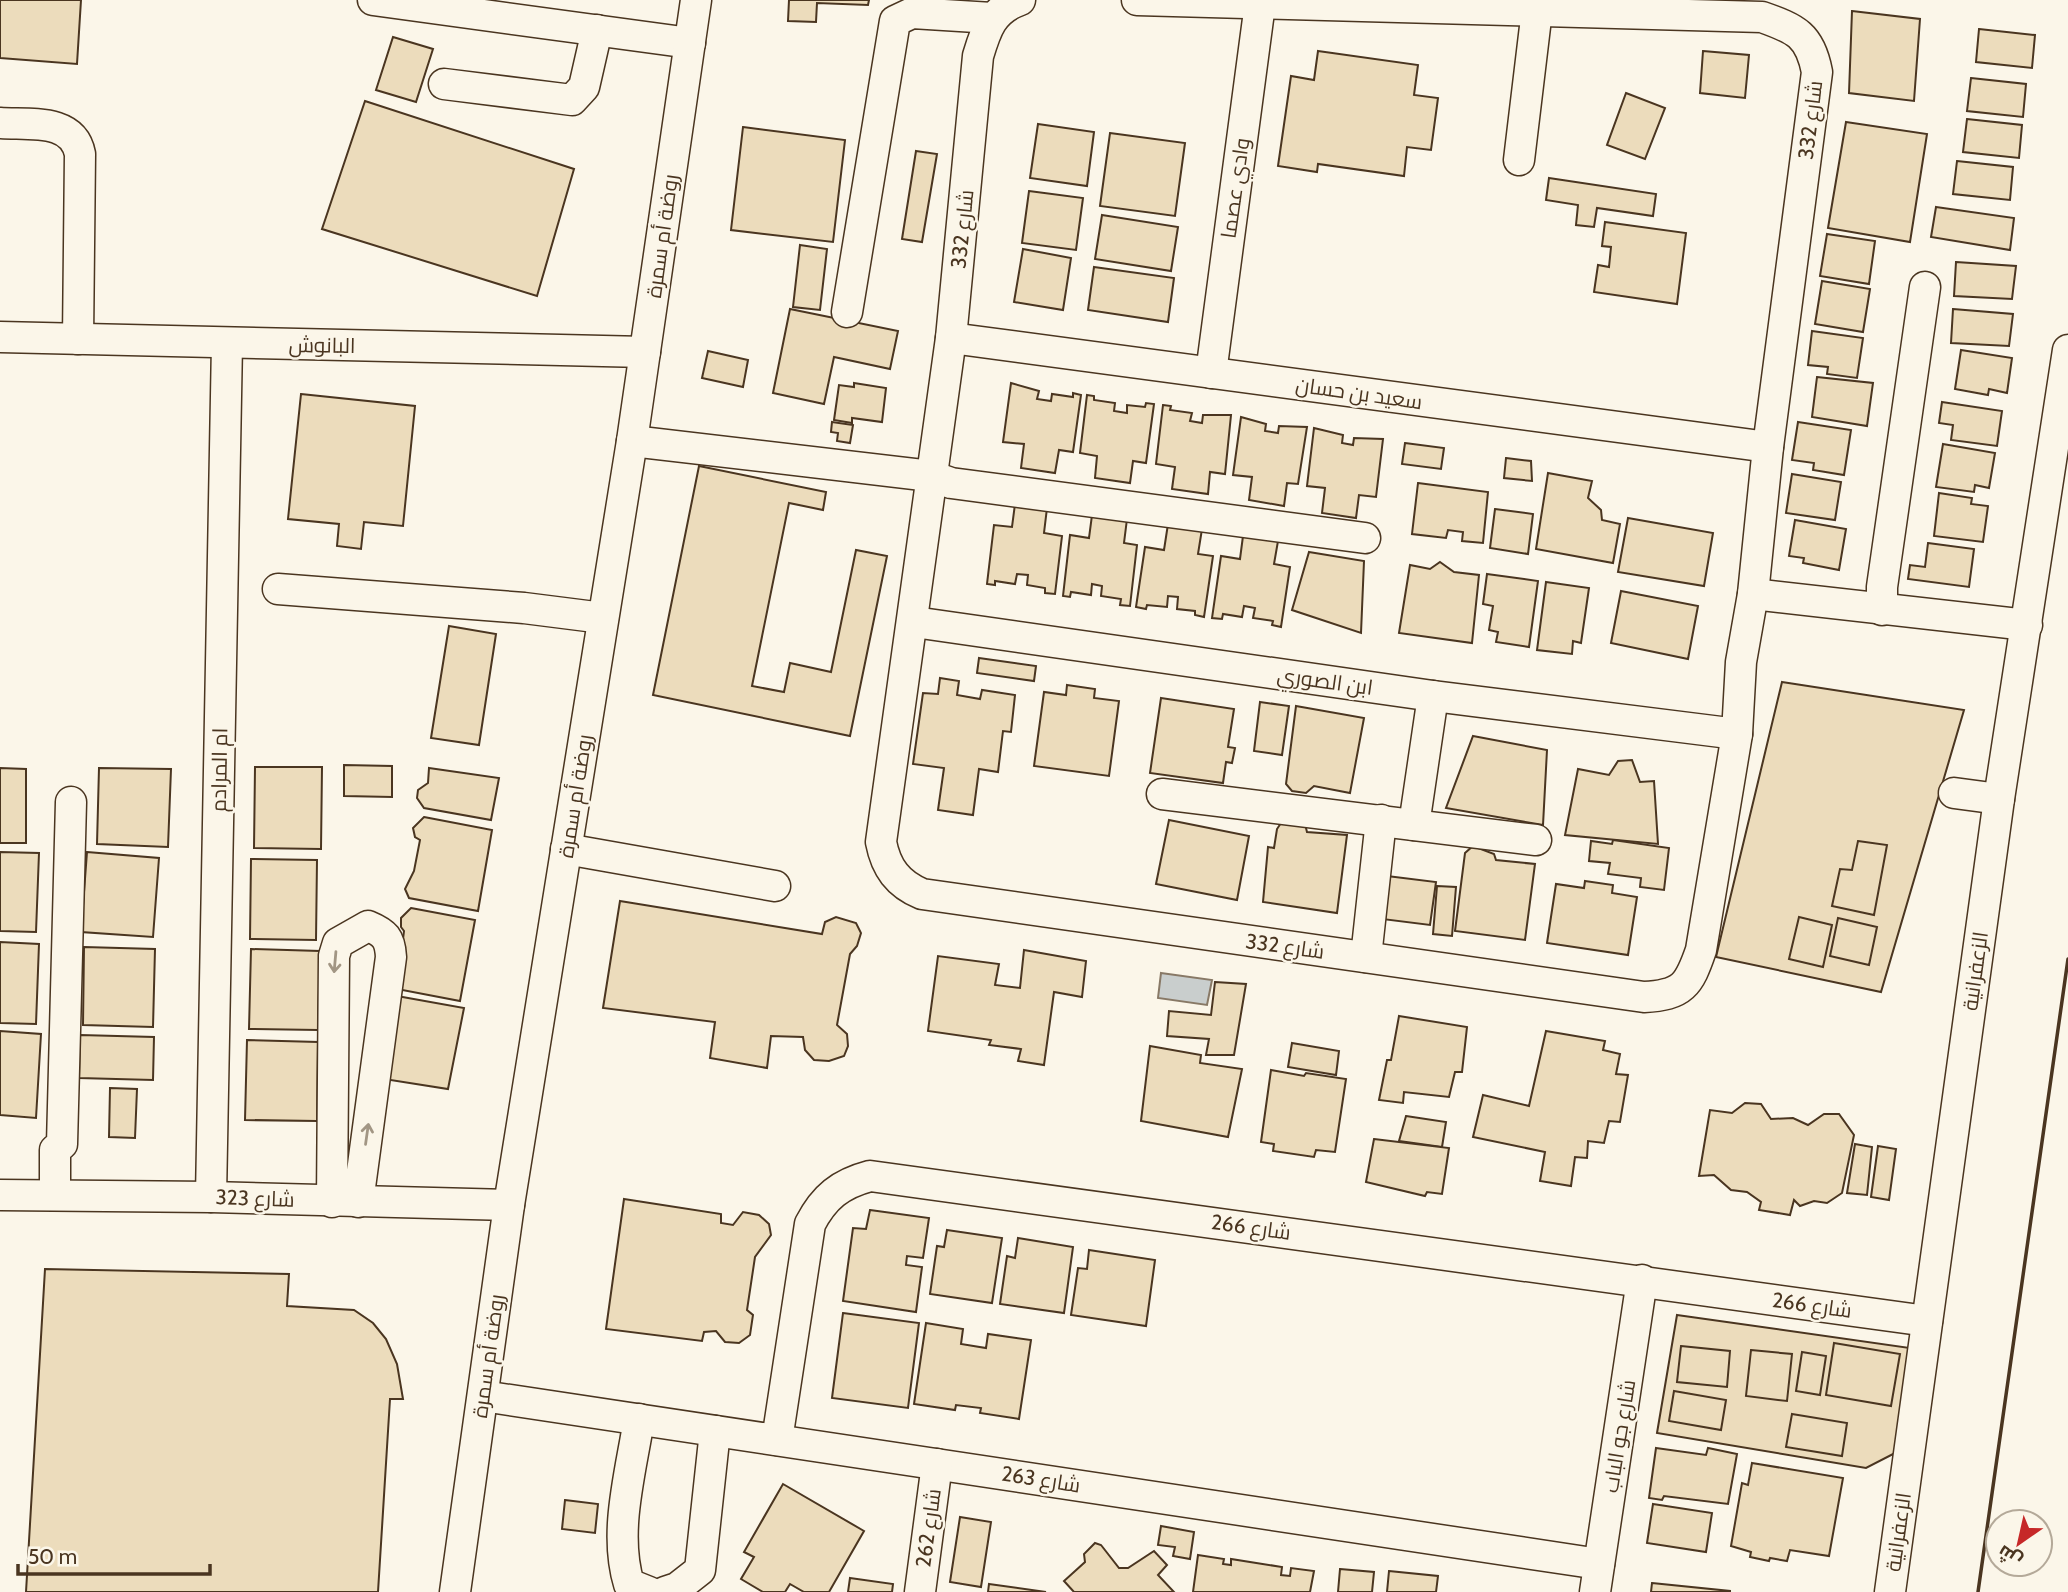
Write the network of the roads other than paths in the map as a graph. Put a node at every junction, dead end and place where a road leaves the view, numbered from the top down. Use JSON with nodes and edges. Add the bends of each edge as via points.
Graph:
{"nodes":[{"id":1,"x":373,"y":0,"type":"edge"},
{"id":2,"x":696,"y":0,"type":"edge"},
{"id":3,"x":1020,"y":0,"type":"edge"},
{"id":4,"x":1138,"y":0,"type":"edge"},
{"id":5,"x":1260,"y":4,"type":"junction"},
{"id":6,"x":1419,"y":4,"type":"edge"},
{"id":7,"x":1537,"y":10,"type":"junction"},
{"id":8,"x":992,"y":18,"type":"junction"},
{"id":9,"x":597,"y":30,"type":"junction"},
{"id":10,"x":690,"y":43,"type":"junction"},
{"id":11,"x":444,"y":84,"type":"dead end"},
{"id":12,"x":0,"y":123,"type":"edge"},
{"id":13,"x":1519,"y":160,"type":"dead end"},
{"id":14,"x":1925,"y":287,"type":"dead end"},
{"id":15,"x":847,"y":312,"type":"dead end"},
{"id":16,"x":0,"y":337,"type":"edge"},
{"id":17,"x":951,"y":338,"type":"junction"},
{"id":18,"x":78,"y":339,"type":"junction"},
{"id":19,"x":227,"y":343,"type":"junction"},
{"id":20,"x":2068,"y":350,"type":"edge"},
{"id":21,"x":645,"y":352,"type":"junction"},
{"id":22,"x":1211,"y":373,"type":"junction"},
{"id":23,"x":632,"y":441,"type":"junction"},
{"id":24,"x":1768,"y":447,"type":"junction"},
{"id":25,"x":931,"y":476,"type":"junction"},
{"id":26,"x":1365,"y":538,"type":"dead end"},
{"id":27,"x":278,"y":589,"type":"dead end"},
{"id":28,"x":1753,"y":594,"type":"junction"},
{"id":29,"x":1882,"y":610,"type":"junction"},
{"id":30,"x":603,"y":618,"type":"junction"},
{"id":31,"x":914,"y":622,"type":"junction"},
{"id":32,"x":2027,"y":625,"type":"junction"},
{"id":33,"x":1433,"y":696,"type":"junction"},
{"id":34,"x":1737,"y":734,"type":"junction"},
{"id":35,"x":1954,"y":793,"type":"dead end"},
{"id":36,"x":1162,"y":794,"type":"dead end"},
{"id":37,"x":1999,"y":799,"type":"junction"},
{"id":38,"x":71,"y":802,"type":"dead end"},
{"id":39,"x":1381,"y":820,"type":"junction"},
{"id":40,"x":1414,"y":825,"type":"junction"},
{"id":41,"x":1536,"y":840,"type":"dead end"},
{"id":42,"x":566,"y":849,"type":"junction"},
{"id":43,"x":775,"y":886,"type":"dead end"},
{"id":44,"x":1366,"y":957,"type":"junction"},
{"id":45,"x":0,"y":1195,"type":"edge"},
{"id":46,"x":62,"y":1195,"type":"junction"},
{"id":47,"x":211,"y":1197,"type":"junction"},
{"id":48,"x":345,"y":1202,"type":"junction"},
{"id":49,"x":509,"y":1205,"type":"junction"},
{"id":50,"x":1642,"y":1280,"type":"junction"},
{"id":51,"x":1927,"y":1321,"type":"junction"},
{"id":52,"x":482,"y":1396,"type":"junction"},
{"id":53,"x":639,"y":1419,"type":"junction"},
{"id":54,"x":715,"y":1431,"type":"junction"},
{"id":55,"x":777,"y":1440,"type":"junction"},
{"id":56,"x":937,"y":1464,"type":"junction"},
{"id":57,"x":1597,"y":1578,"type":"edge"},
{"id":58,"x":455,"y":1592,"type":"edge"},
{"id":59,"x":649,"y":1592,"type":"edge"},
{"id":60,"x":665,"y":1592,"type":"edge"},
{"id":61,"x":920,"y":1592,"type":"edge"},
{"id":62,"x":1890,"y":1592,"type":"edge"}],
"edges":[{"from":1,"to":9,"type":"street"},
{"from":2,"to":10,"type":"street","name":"روضة أم سمرة"},
{"from":3,"to":8,"type":"street"},
{"from":4,"to":5,"type":"street","name":"شارع 332"},
{"from":5,"to":6,"type":"street","name":"شارع 332"},
{"from":5,"to":22,"type":"street","name":"وادي عصما"},
{"from":6,"to":7,"type":"street","name":"شارع 332"},
{"from":7,"to":13,"type":"street"},
{"from":7,"to":24,"type":"street","name":"شارع 332","via":[[1762,17],[1802,35],[1814,52],[1817,72]]},
{"from":8,"to":15,"type":"street","via":[[912,13],[895,21]]},
{"from":8,"to":17,"type":"street","name":"شارع 332","via":[[978,56]]},
{"from":9,"to":10,"type":"street"},
{"from":9,"to":11,"type":"street","via":[[584,87],[572,100]]},
{"from":10,"to":21,"type":"street","name":"روضة أم سمرة"},
{"from":12,"to":18,"type":"street","via":[[55,126],[78,141]]},
{"from":14,"to":29,"type":"street"},
{"from":16,"to":18,"type":"street","name":"البانوش"},
{"from":17,"to":22,"type":"street","name":"سعيد بن حسان"},
{"from":17,"to":25,"type":"street","name":"شارع 332"},
{"from":18,"to":19,"type":"street","name":"البانوش"},
{"from":19,"to":21,"type":"street","name":"البانوش"},
{"from":19,"to":47,"type":"street","name":"ام المرادم"},
{"from":20,"to":32,"type":"street","name":"الزعفرانية"},
{"from":21,"to":23,"type":"street","name":"روضة أم سمرة"},
{"from":22,"to":24,"type":"street","name":"سعيد بن حسان"},
{"from":23,"to":25,"type":"street"},
{"from":23,"to":30,"type":"street","name":"روضة أم سمرة"},
{"from":24,"to":28,"type":"street","name":"شارع 332"},
{"from":25,"to":26,"type":"street","via":[[951,484]]},
{"from":25,"to":31,"type":"street","name":"شارع 332"},
{"from":27,"to":30,"type":"street"},
{"from":28,"to":29,"type":"street"},
{"from":28,"to":34,"type":"street","name":"شارع 332","via":[[1741,662]]},
{"from":29,"to":32,"type":"street"},
{"from":30,"to":42,"type":"street","name":"روضة أم سمرة"},
{"from":31,"to":33,"type":"street","name":"ابن الصوري"},
{"from":31,"to":44,"type":"street","name":"شارع 332","via":[[881,842],[891,872],[907,888],[922,894]]},
{"from":32,"to":37,"type":"street","name":"الزعفرانية"},
{"from":33,"to":34,"type":"street","name":"ابن الصوري"},
{"from":33,"to":40,"type":"street"},
{"from":34,"to":44,"type":"street","name":"شارع 332","via":[[1701,950],[1690,980],[1670,996],[1644,997]]},
{"from":35,"to":37,"type":"street"},
{"from":36,"to":39,"type":"street"},
{"from":37,"to":51,"type":"street","name":"الزعفرانية"},
{"from":38,"to":46,"type":"street","via":[[62,1144],[55,1150]]},
{"from":39,"to":40,"type":"street"},
{"from":39,"to":44,"type":"street"},
{"from":40,"to":41,"type":"street"},
{"from":42,"to":43,"type":"street"},
{"from":42,"to":49,"type":"street","name":"روضة أم سمرة"},
{"from":45,"to":46,"type":"street","name":"شارع 323"},
{"from":46,"to":47,"type":"street","name":"شارع 323"},
{"from":47,"to":48,"type":"street","name":"شارع 323"},
{"from":48,"to":48,"type":"street","one_way":true,"via":[[391,957],[384,932],[368,926],[338,943],[334,956]]},
{"from":48,"to":49,"type":"street","name":"شارع 323"},
{"from":49,"to":52,"type":"street","name":"روضة أم سمرة"},
{"from":50,"to":51,"type":"street","name":"شارع 266"},
{"from":50,"to":55,"type":"street","name":"شارع 266","via":[[870,1175],[833,1192],[810,1224]]},
{"from":50,"to":57,"type":"street","name":"شارع جو الباب"},
{"from":51,"to":62,"type":"street","name":"الزعفرانية"},
{"from":52,"to":53,"type":"street","name":"شارع 263"},
{"from":52,"to":58,"type":"street","name":"روضة أم سمرة"},
{"from":53,"to":54,"type":"street","name":"شارع 263"},
{"from":53,"to":59,"type":"street","via":[[622,1564],[629,1584]]},
{"from":54,"to":55,"type":"street","name":"شارع 263"},
{"from":54,"to":60,"type":"street","via":[[700,1570]]},
{"from":55,"to":56,"type":"street","name":"شارع 263"},
{"from":56,"to":57,"type":"street","name":"شارع 263"},
{"from":56,"to":61,"type":"street","name":"شارع 262"}]}
